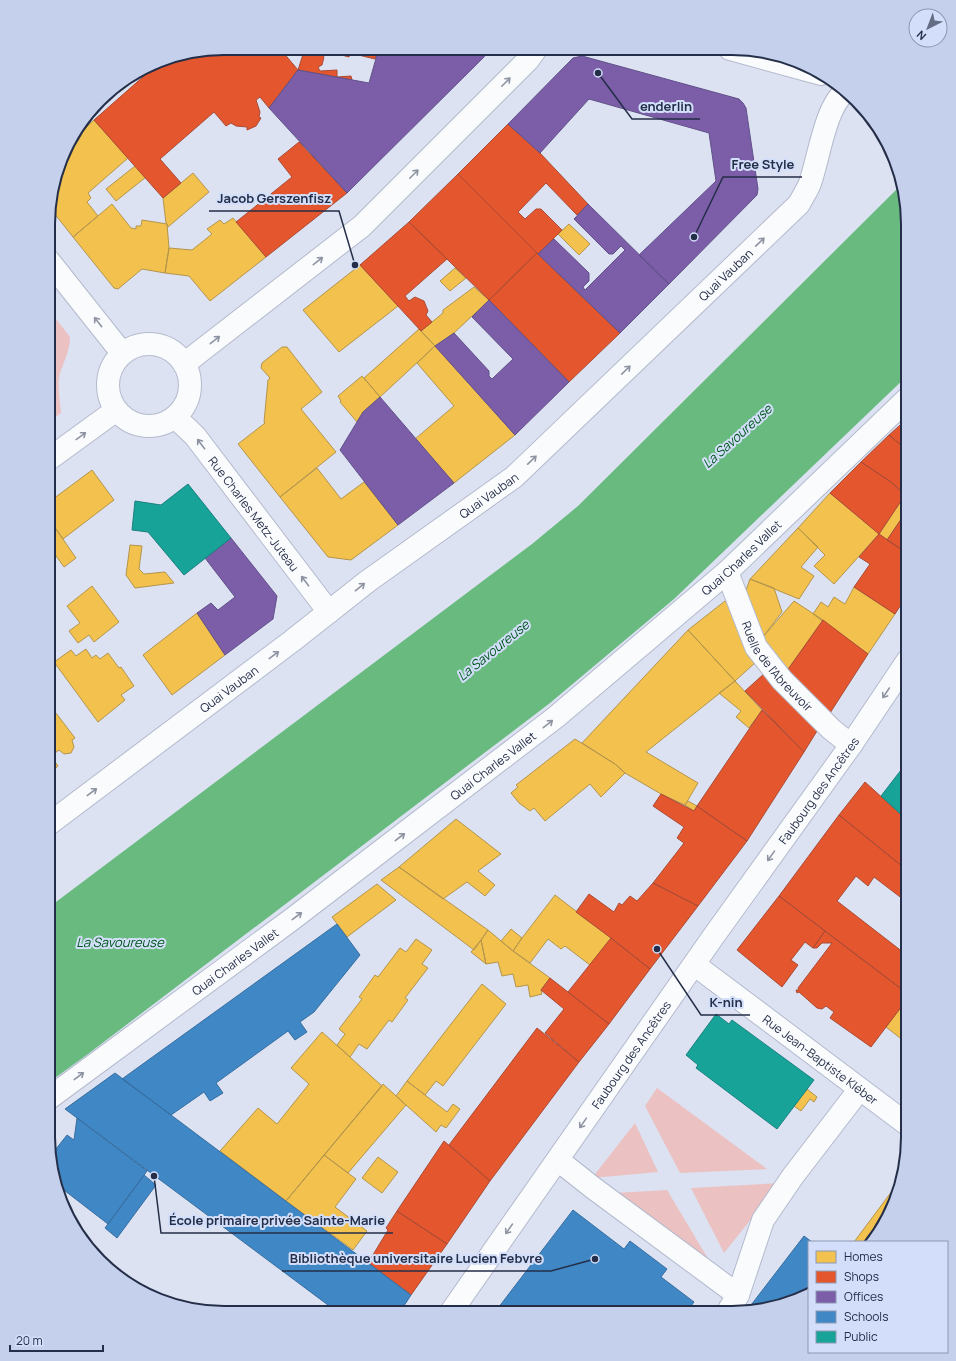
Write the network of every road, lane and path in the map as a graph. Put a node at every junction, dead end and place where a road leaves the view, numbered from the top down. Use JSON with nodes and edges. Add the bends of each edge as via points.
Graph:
{"nodes":[{"id":1,"x":532,"y":55,"type":"edge"},
{"id":2,"x":752,"y":56,"type":"edge"},
{"id":3,"x":794,"y":67,"type":"edge"},
{"id":4,"x":841,"y":95,"type":"edge"},
{"id":5,"x":55,"y":269,"type":"edge"},
{"id":6,"x":122,"y":353,"type":"junction"},
{"id":7,"x":184,"y":364,"type":"junction"},
{"id":8,"x":901,"y":405,"type":"edge"},
{"id":9,"x":115,"y":411,"type":"junction"},
{"id":10,"x":175,"y":417,"type":"junction"},
{"id":11,"x":55,"y":455,"type":"edge"},
{"id":12,"x":727,"y":572,"type":"junction"},
{"id":13,"x":329,"y":612,"type":"junction"},
{"id":14,"x":901,"y":670,"type":"edge"},
{"id":15,"x":851,"y":744,"type":"junction"},
{"id":16,"x":55,"y":819,"type":"edge"},
{"id":17,"x":695,"y":965,"type":"junction"},
{"id":18,"x":859,"y":1090,"type":"junction"},
{"id":19,"x":55,"y":1094,"type":"edge"},
{"id":20,"x":901,"y":1120,"type":"edge"},
{"id":21,"x":558,"y":1160,"type":"junction"},
{"id":22,"x":732,"y":1304,"type":"edge"},
{"id":23,"x":455,"y":1306,"type":"edge"}],
"edges":[{"from":7,"to":1,"type":"street","one_way":true,"via":[[362,226]]},
{"from":2,"to":3,"type":"street"},
{"from":13,"to":4,"type":"street","name":"Quai Vauban","one_way":true,"via":[[368,580],[514,477],[799,204],[811,182],[830,113]]},
{"from":6,"to":5,"type":"street","one_way":true},
{"from":6,"to":7,"type":"street","via":[[135,346],[163,346],[175,353]]},
{"from":6,"to":9,"type":"street","via":[[108,374],[109,399]]},
{"from":7,"to":10,"type":"street","via":[[189,375],[188,398]]},
{"from":8,"to":12,"type":"street","name":"Quai Charles Vallet"},
{"from":9,"to":10,"type":"street","via":[[125,420],[150,427],[164,424]]},
{"from":11,"to":9,"type":"street","one_way":true},
{"from":13,"to":10,"type":"street","name":"Rue Charles Metz-Juteau","one_way":true,"via":[[195,436]]},
{"from":12,"to":15,"type":"street","name":"Ruelle de l'Abreuvoir","via":[[756,647],[782,680],[831,729]]},
{"from":19,"to":12,"type":"street","name":"Quai Charles Vallet","one_way":true,"via":[[466,787],[562,712]]},
{"from":16,"to":13,"type":"street","name":"Quai Vauban","one_way":true},
{"from":14,"to":15,"type":"street","name":"Faubourg des Ancêtres","one_way":true},
{"from":15,"to":17,"type":"street","name":"Faubourg des Ancêtres","one_way":true},
{"from":17,"to":18,"type":"street","name":"Rue Jean-Baptiste Kléber"},
{"from":17,"to":21,"type":"street","name":"Faubourg des Ancêtres","one_way":true},
{"from":18,"to":20,"type":"street","name":"Rue Jean-Baptiste Kléber"},
{"from":18,"to":22,"type":"street","via":[[793,1176],[763,1220]]},
{"from":21,"to":22,"type":"street"},
{"from":21,"to":23,"type":"street","name":"Faubourg des Ancêtres","one_way":true}]}
